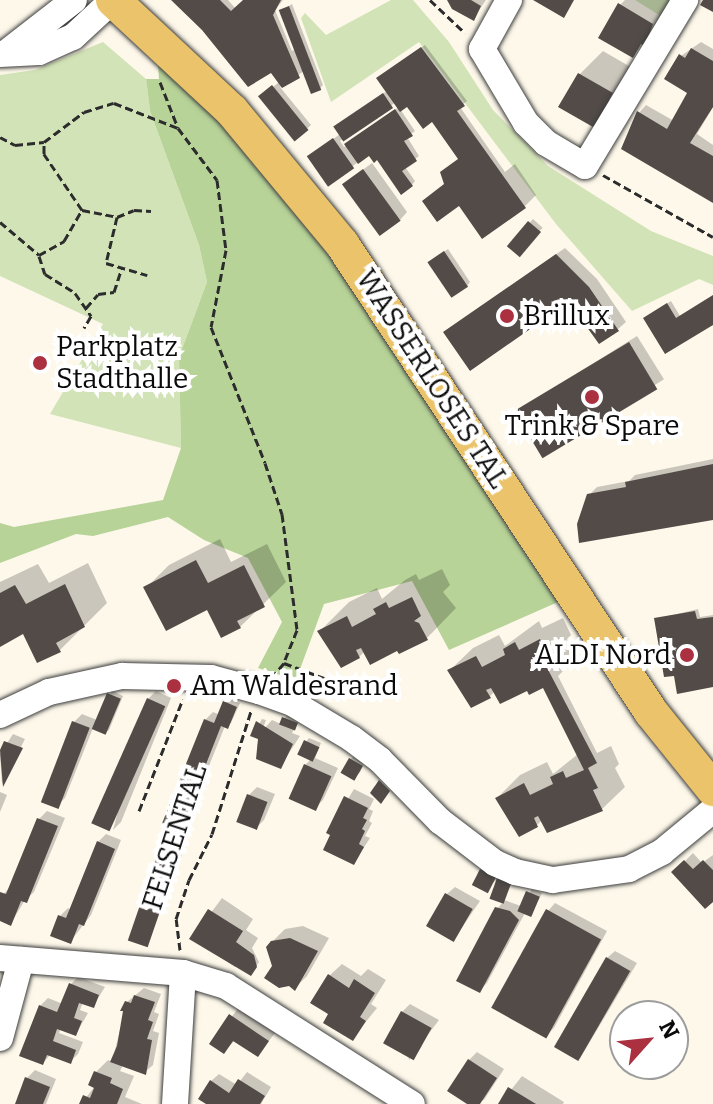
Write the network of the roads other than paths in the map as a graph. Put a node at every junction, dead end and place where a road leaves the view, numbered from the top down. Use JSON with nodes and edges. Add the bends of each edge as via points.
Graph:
{"nodes":[{"id":1,"x":74,"y":0,"type":"edge"},
{"id":2,"x":113,"y":0,"type":"edge"},
{"id":3,"x":509,"y":0,"type":"edge"},
{"id":4,"x":685,"y":0,"type":"edge"},
{"id":5,"x":3,"y":54,"type":"edge"},
{"id":6,"x":0,"y":715,"type":"edge"},
{"id":7,"x":713,"y":789,"type":"edge"},
{"id":8,"x":713,"y":810,"type":"edge"},
{"id":9,"x":11,"y":959,"type":"edge"},
{"id":10,"x":183,"y":973,"type":"junction"},
{"id":11,"x":0,"y":1038,"type":"edge"},
{"id":12,"x":175,"y":1104,"type":"edge"},
{"id":13,"x":412,"y":1104,"type":"edge"}],
"edges":[{"from":1,"to":5,"type":"street"},
{"from":2,"to":5,"type":"street","via":[[73,37],[39,52]]},
{"from":2,"to":7,"type":"main road","name":"WASSERLOSES TAL","via":[[232,111],[342,244],[651,712]]},
{"from":3,"to":4,"type":"street","via":[[482,49],[526,123],[546,143],[585,166]]},
{"from":6,"to":8,"type":"street","via":[[49,692],[148,674],[192,676],[259,691],[294,704],[351,738],[495,863],[553,880],[629,869],[662,852]]},
{"from":9,"to":10,"type":"street"},
{"from":9,"to":11,"type":"street"},
{"from":10,"to":12,"type":"street"},
{"from":10,"to":13,"type":"street","via":[[226,986]]}]}
